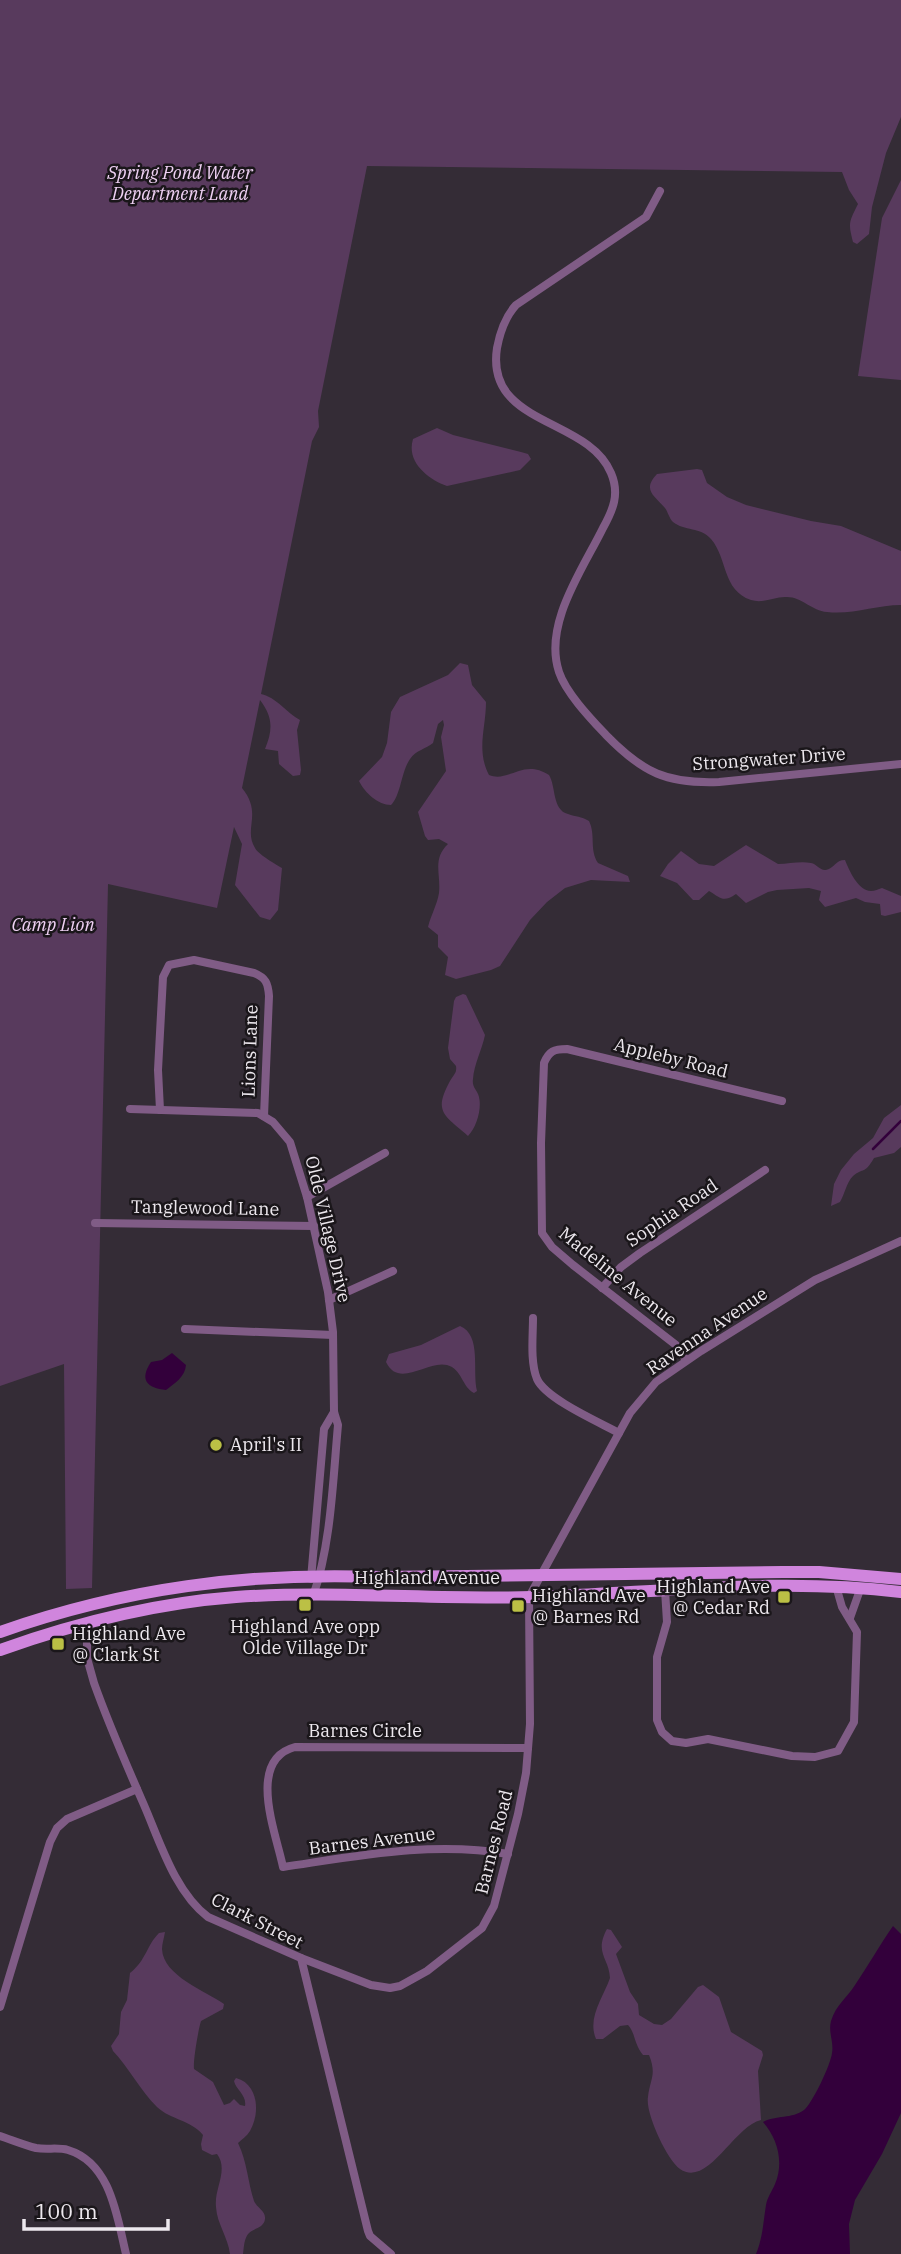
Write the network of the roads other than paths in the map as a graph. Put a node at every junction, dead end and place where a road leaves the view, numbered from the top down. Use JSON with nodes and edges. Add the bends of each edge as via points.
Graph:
{"nodes":[{"id":1,"x":660,"y":191,"type":"dead end"},
{"id":2,"x":901,"y":764,"type":"edge"},
{"id":3,"x":553,"y":1050,"type":"joint"},
{"id":4,"x":782,"y":1101,"type":"dead end"},
{"id":5,"x":130,"y":1109,"type":"dead end"},
{"id":6,"x":160,"y":1110,"type":"junction"},
{"id":7,"x":264,"y":1116,"type":"junction"},
{"id":8,"x":385,"y":1153,"type":"dead end"},
{"id":9,"x":765,"y":1170,"type":"dead end"},
{"id":10,"x":307,"y":1197,"type":"junction"},
{"id":11,"x":95,"y":1223,"type":"dead end"},
{"id":12,"x":314,"y":1226,"type":"junction"},
{"id":13,"x":901,"y":1241,"type":"edge"},
{"id":14,"x":393,"y":1271,"type":"dead end"},
{"id":15,"x":602,"y":1288,"type":"junction"},
{"id":16,"x":329,"y":1300,"type":"junction"},
{"id":17,"x":533,"y":1318,"type":"dead end"},
{"id":18,"x":185,"y":1329,"type":"dead end"},
{"id":19,"x":333,"y":1335,"type":"junction"},
{"id":20,"x":686,"y":1360,"type":"junction"},
{"id":21,"x":334,"y":1412,"type":"junction"},
{"id":22,"x":619,"y":1433,"type":"junction"},
{"id":23,"x":315,"y":1575,"type":"junction"},
{"id":24,"x":539,"y":1576,"type":"junction"},
{"id":25,"x":901,"y":1579,"type":"edge"},
{"id":26,"x":836,"y":1586,"type":"junction"},
{"id":27,"x":861,"y":1587,"type":"junction"},
{"id":28,"x":664,"y":1590,"type":"junction"},
{"id":29,"x":901,"y":1592,"type":"edge"},
{"id":30,"x":313,"y":1595,"type":"junction"},
{"id":31,"x":529,"y":1597,"type":"junction"},
{"id":32,"x":850,"y":1618,"type":"junction"},
{"id":33,"x":87,"y":1622,"type":"junction"},
{"id":34,"x":0,"y":1632,"type":"edge"},
{"id":35,"x":0,"y":1650,"type":"edge"},
{"id":36,"x":528,"y":1748,"type":"junction"},
{"id":37,"x":137,"y":1788,"type":"junction"},
{"id":38,"x":508,"y":1854,"type":"junction"},
{"id":39,"x":283,"y":1867,"type":"joint"},
{"id":40,"x":301,"y":1958,"type":"junction"},
{"id":41,"x":0,"y":2007,"type":"edge"},
{"id":42,"x":0,"y":2136,"type":"edge"},
{"id":43,"x":126,"y":2254,"type":"edge"},
{"id":44,"x":391,"y":2254,"type":"edge"}],
"edges":[{"from":1,"to":2,"type":"street","name":"Strongwater Drive","via":[[646,217],[516,305],[499,337],[495,359],[508,395],[519,406],[580,439],[611,473],[615,505],[555,633],[559,672],[592,721],[629,758],[673,779],[719,782]]},
{"from":3,"to":4,"type":"street","name":"Appleby Road","via":[[567,1049]]},
{"from":3,"to":15,"type":"street","name":"Madeline Avenue","via":[[542,1075],[540,1224],[552,1247]]},
{"from":5,"to":6,"type":"street"},
{"from":6,"to":7,"type":"street"},
{"from":6,"to":7,"type":"street","name":"Lions Lane","via":[[163,977],[169,965],[194,960],[267,981]]},
{"from":7,"to":10,"type":"street","name":"Olde Village Drive","via":[[290,1142]]},
{"from":8,"to":10,"type":"street"},
{"from":9,"to":15,"type":"street","name":"Sophia Road","via":[[640,1253]]},
{"from":10,"to":12,"type":"street","name":"Olde Village Drive"},
{"from":11,"to":12,"type":"street","name":"Tanglewood Lane"},
{"from":12,"to":16,"type":"street","name":"Olde Village Drive"},
{"from":13,"to":20,"type":"street","name":"Ravenna Avenue","via":[[815,1280]]},
{"from":14,"to":16,"type":"street"},
{"from":15,"to":20,"type":"street","name":"Madeline Avenue","via":[[676,1345]]},
{"from":16,"to":19,"type":"street","name":"Olde Village Drive"},
{"from":17,"to":22,"type":"street","via":[[535,1370],[541,1385]]},
{"from":18,"to":19,"type":"street"},
{"from":19,"to":21,"type":"street","name":"Olde Village Drive"},
{"from":20,"to":22,"type":"street","name":"Ravenna Avenue","via":[[647,1391]]},
{"from":21,"to":23,"type":"street","name":"Olde Village Drive","via":[[338,1425]]},
{"from":21,"to":23,"type":"street","name":"Olde Village Drive","via":[[324,1429]]},
{"from":22,"to":24,"type":"street","name":"Ravenna Avenue"},
{"from":23,"to":24,"type":"main road","name":"Highland Avenue"},
{"from":23,"to":30,"type":"street","name":"Olde Village Drive"},
{"from":23,"to":34,"type":"main road","name":"Highland Avenue","via":[[206,1582],[139,1593]]},
{"from":24,"to":25,"type":"main road","name":"Highland Avenue","via":[[819,1572]]},
{"from":24,"to":31,"type":"street","name":"Ravenna Avenue"},
{"from":26,"to":27,"type":"main road","name":"Highland Avenue"},
{"from":26,"to":28,"type":"main road","name":"Highland Avenue"},
{"from":26,"to":32,"type":"street"},
{"from":27,"to":29,"type":"main road","name":"Highland Avenue"},
{"from":27,"to":32,"type":"street"},
{"from":28,"to":31,"type":"main road","name":"Highland Avenue"},
{"from":28,"to":32,"type":"street","via":[[667,1622],[657,1657],[657,1720],[672,1741],[708,1739],[792,1756],[838,1751],[854,1722],[857,1632]]},
{"from":30,"to":31,"type":"main road","name":"Highland Avenue"},
{"from":30,"to":33,"type":"main road","name":"Highland Avenue","via":[[181,1603]]},
{"from":31,"to":36,"type":"street","name":"Barnes Road"},
{"from":33,"to":35,"type":"main road","name":"Highland Avenue"},
{"from":33,"to":37,"type":"street","name":"Clark Street","via":[[91,1675]]},
{"from":36,"to":38,"type":"street","name":"Barnes Road"},
{"from":36,"to":39,"type":"street","name":"Barnes Circle","via":[[290,1748],[274,1760],[267,1778]]},
{"from":37,"to":40,"type":"street","name":"Clark Street","via":[[169,1861],[198,1910]]},
{"from":37,"to":41,"type":"street","via":[[75,1815],[57,1828]]},
{"from":38,"to":39,"type":"street","name":"Barnes Avenue","via":[[436,1848]]},
{"from":38,"to":40,"type":"street","name":"Barnes Road","via":[[494,1906],[482,1928],[410,1982],[390,1988],[371,1985]]},
{"from":40,"to":44,"type":"street","name":"Clark Street","via":[[368,2231]]},
{"from":42,"to":43,"type":"street","via":[[38,2149],[69,2150],[94,2166],[110,2195]]}]}
